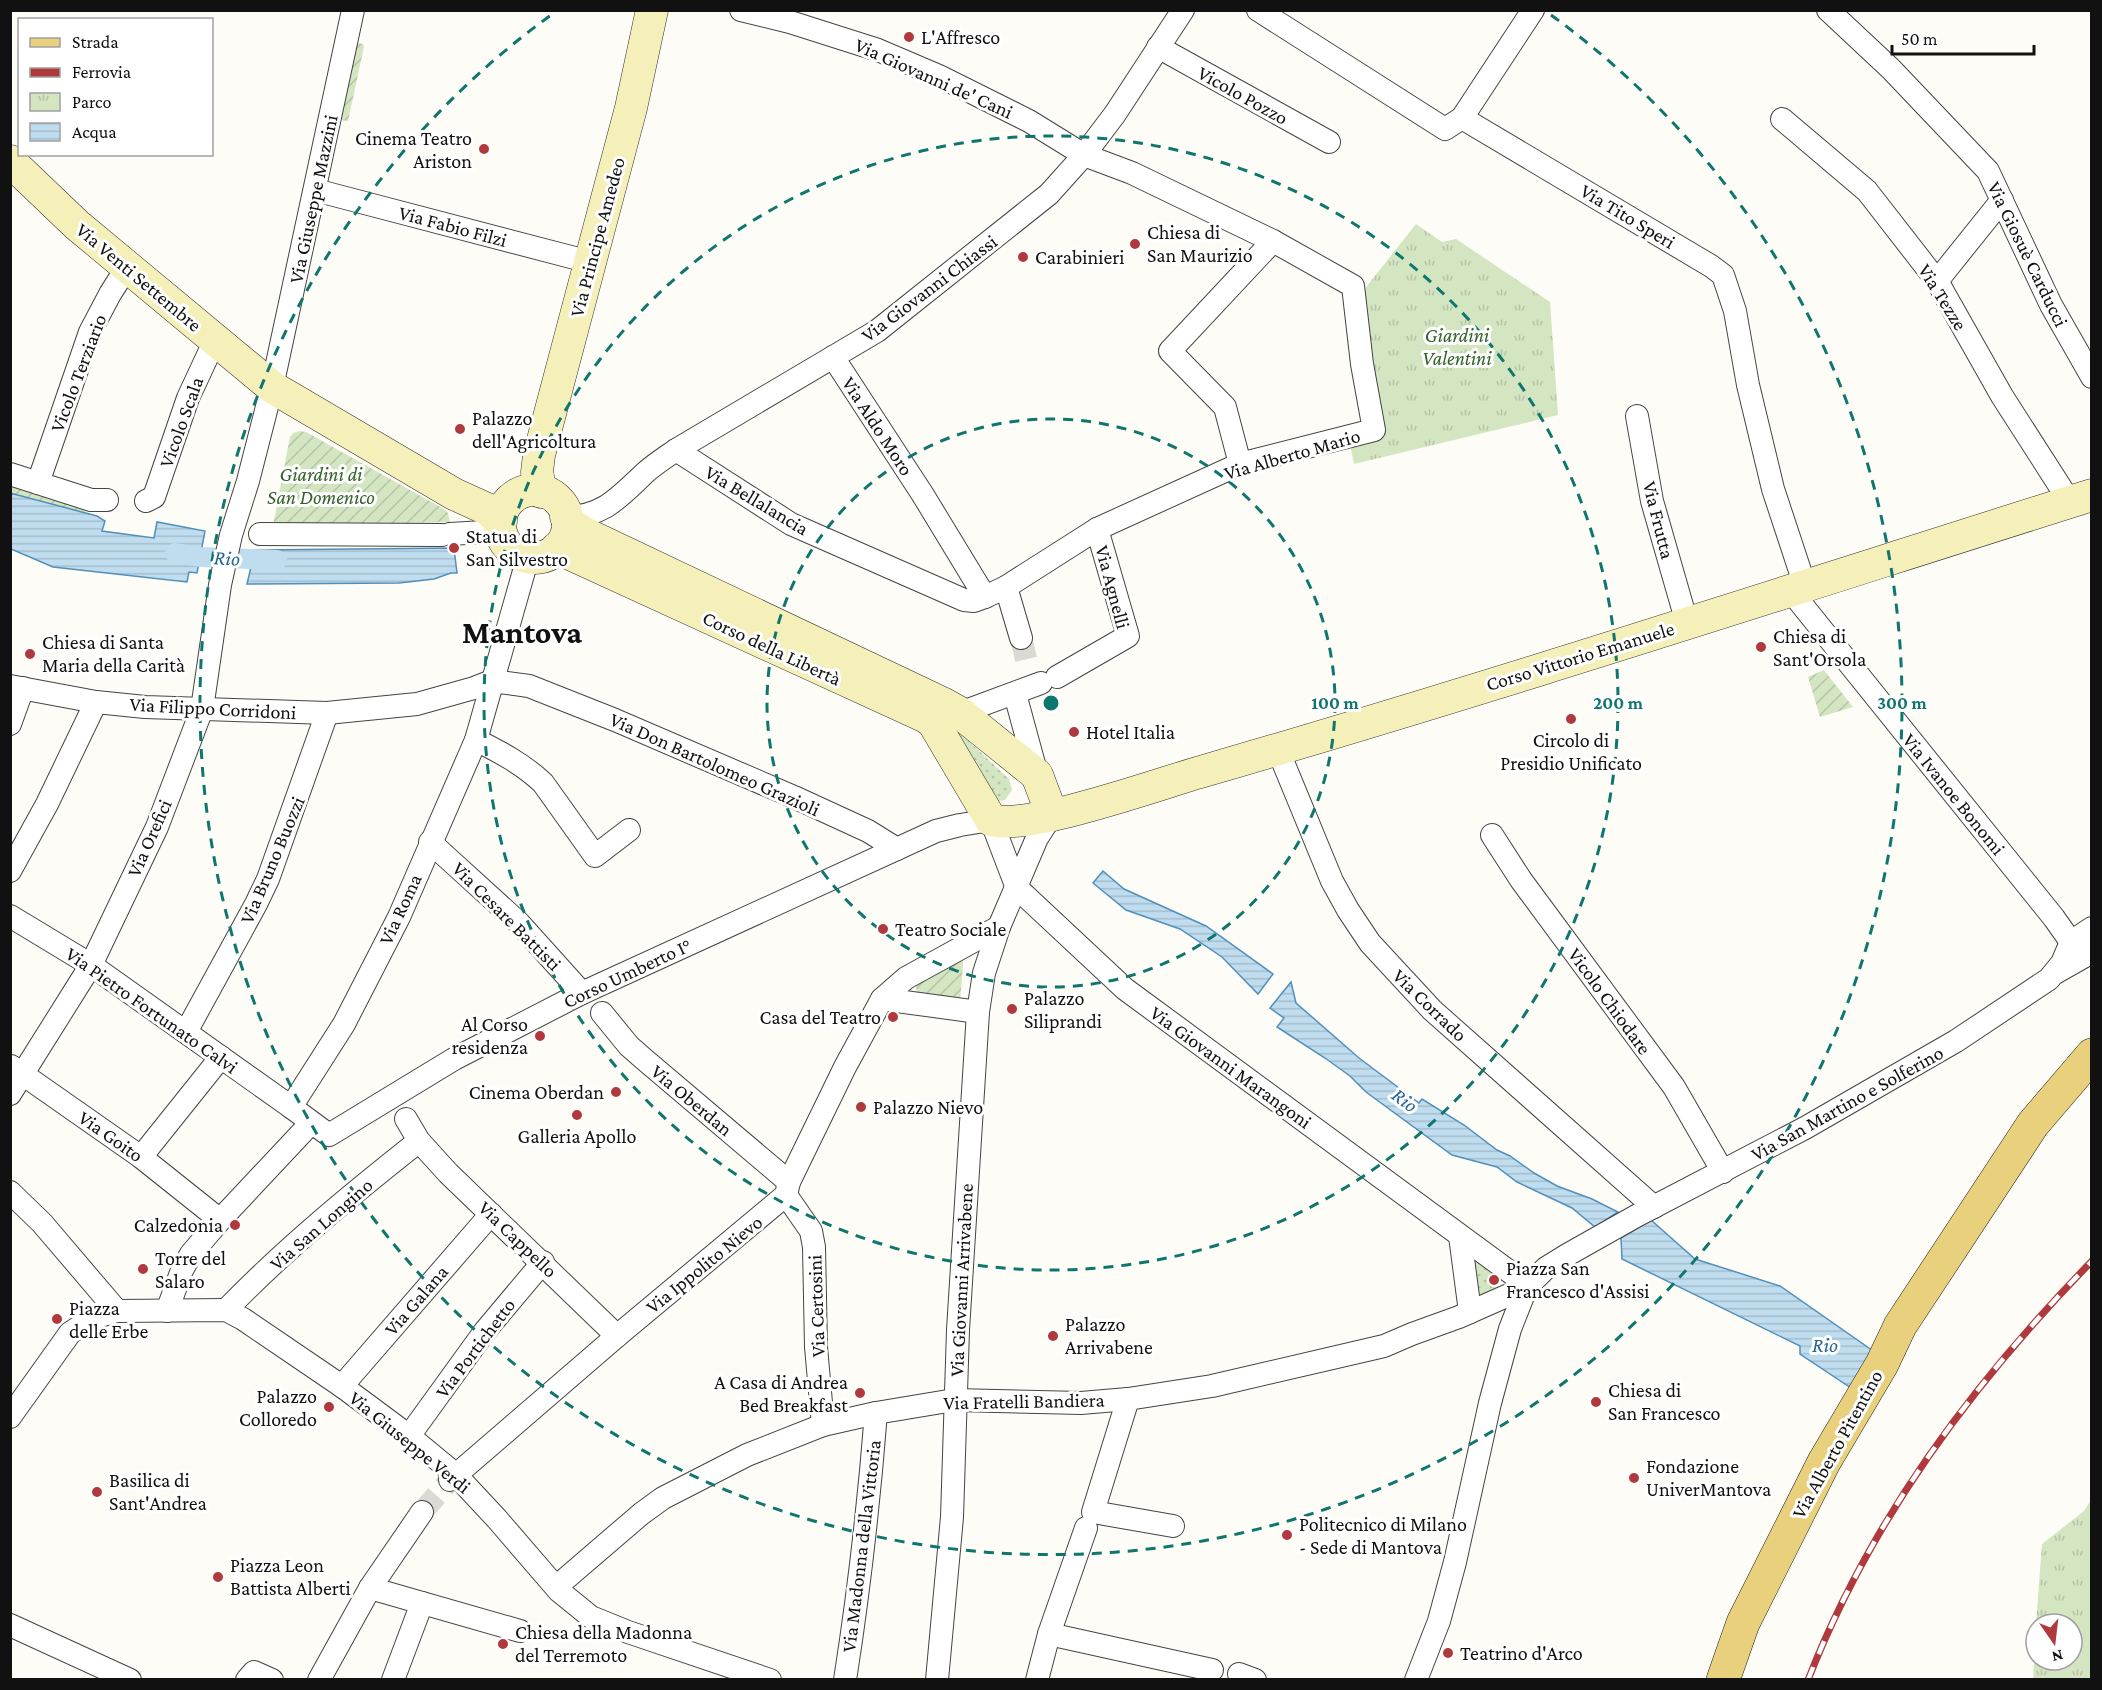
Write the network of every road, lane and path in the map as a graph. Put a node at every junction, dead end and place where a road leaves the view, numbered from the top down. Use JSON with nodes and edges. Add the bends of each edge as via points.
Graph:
{"nodes":[{"id":1,"x":353,"y":10,"type":"edge"},
{"id":2,"x":652,"y":10,"type":"edge"},
{"id":3,"x":741,"y":10,"type":"edge"},
{"id":4,"x":1183,"y":10,"type":"edge"},
{"id":5,"x":1258,"y":10,"type":"edge"},
{"id":6,"x":1533,"y":10,"type":"edge"},
{"id":7,"x":1828,"y":10,"type":"edge"},
{"id":8,"x":1158,"y":47,"type":"junction"},
{"id":9,"x":1462,"y":118,"type":"junction"},
{"id":10,"x":1782,"y":119,"type":"dead end"},
{"id":11,"x":1329,"y":142,"type":"dead end"},
{"id":12,"x":1084,"y":155,"type":"junction"},
{"id":13,"x":10,"y":161,"type":"edge"},
{"id":14,"x":315,"y":190,"type":"junction"},
{"id":15,"x":2002,"y":200,"type":"junction"},
{"id":16,"x":1273,"y":241,"type":"junction"},
{"id":17,"x":590,"y":262,"type":"junction"},
{"id":18,"x":127,"y":267,"type":"junction"},
{"id":19,"x":1937,"y":281,"type":"junction"},
{"id":20,"x":1353,"y":286,"type":"joint"},
{"id":21,"x":214,"y":340,"type":"junction"},
{"id":22,"x":833,"y":357,"type":"junction"},
{"id":23,"x":2091,"y":377,"type":"edge"},
{"id":24,"x":272,"y":387,"type":"junction"},
{"id":25,"x":1637,"y":416,"type":"dead end"},
{"id":26,"x":676,"y":450,"type":"junction"},
{"id":27,"x":1240,"y":464,"type":"junction"},
{"id":28,"x":10,"y":474,"type":"edge"},
{"id":29,"x":539,"y":477,"type":"junction"},
{"id":30,"x":38,"y":483,"type":"junction"},
{"id":31,"x":2081,"y":499,"type":"edge"},
{"id":32,"x":108,"y":500,"type":"dead end"},
{"id":33,"x":146,"y":501,"type":"dead end"},
{"id":34,"x":566,"y":518,"type":"junction"},
{"id":35,"x":501,"y":526,"type":"junction"},
{"id":36,"x":1097,"y":529,"type":"junction"},
{"id":37,"x":260,"y":534,"type":"dead end"},
{"id":38,"x":231,"y":535,"type":"joint"},
{"id":39,"x":543,"y":553,"type":"junction"},
{"id":40,"x":618,"y":563,"type":"junction"},
{"id":41,"x":1006,"y":586,"type":"junction"},
{"id":42,"x":1797,"y":588,"type":"junction"},
{"id":43,"x":985,"y":597,"type":"junction"},
{"id":44,"x":1687,"y":623,"type":"junction"},
{"id":45,"x":1021,"y":638,"type":"tunnel mouth"},
{"id":46,"x":492,"y":681,"type":"junction"},
{"id":47,"x":1035,"y":681,"type":"junction"},
{"id":48,"x":17,"y":687,"type":"edge"},
{"id":49,"x":96,"y":702,"type":"junction"},
{"id":50,"x":202,"y":709,"type":"junction"},
{"id":51,"x":327,"y":713,"type":"junction"},
{"id":52,"x":944,"y":718,"type":"junction"},
{"id":53,"x":10,"y":724,"type":"edge"},
{"id":54,"x":476,"y":740,"type":"junction"},
{"id":55,"x":1278,"y":750,"type":"junction"},
{"id":56,"x":1037,"y":775,"type":"junction"},
{"id":57,"x":1060,"y":813,"type":"junction"},
{"id":58,"x":991,"y":820,"type":"junction"},
{"id":59,"x":629,"y":830,"type":"dead end"},
{"id":60,"x":1492,"y":835,"type":"dead end"},
{"id":61,"x":430,"y":842,"type":"junction"},
{"id":62,"x":897,"y":849,"type":"junction"},
{"id":63,"x":10,"y":871,"type":"edge"},
{"id":64,"x":1017,"y":888,"type":"junction"},
{"id":65,"x":10,"y":916,"type":"edge"},
{"id":66,"x":999,"y":927,"type":"junction"},
{"id":67,"x":2091,"y":928,"type":"edge"},
{"id":68,"x":2071,"y":942,"type":"junction"},
{"id":69,"x":2091,"y":952,"type":"edge"},
{"id":70,"x":91,"y":965,"type":"junction"},
{"id":71,"x":2054,"y":974,"type":"junction"},
{"id":72,"x":582,"y":993,"type":"junction"},
{"id":73,"x":882,"y":999,"type":"junction"},
{"id":74,"x":978,"y":1012,"type":"junction"},
{"id":75,"x":602,"y":1013,"type":"dead end"},
{"id":76,"x":186,"y":1032,"type":"junction"},
{"id":77,"x":2091,"y":1055,"type":"edge"},
{"id":78,"x":221,"y":1057,"type":"junction"},
{"id":79,"x":17,"y":1070,"type":"edge"},
{"id":80,"x":10,"y":1094,"type":"edge"},
{"id":81,"x":293,"y":1103,"type":"junction"},
{"id":82,"x":406,"y":1119,"type":"dead end"},
{"id":83,"x":320,"y":1129,"type":"junction"},
{"id":84,"x":420,"y":1142,"type":"junction"},
{"id":85,"x":141,"y":1157,"type":"junction"},
{"id":86,"x":1723,"y":1172,"type":"junction"},
{"id":87,"x":787,"y":1188,"type":"junction"},
{"id":88,"x":18,"y":1199,"type":"edge"},
{"id":89,"x":1646,"y":1211,"type":"junction"},
{"id":90,"x":491,"y":1214,"type":"junction"},
{"id":91,"x":214,"y":1216,"type":"junction"},
{"id":92,"x":1458,"y":1234,"type":"junction"},
{"id":93,"x":543,"y":1262,"type":"junction"},
{"id":94,"x":1529,"y":1287,"type":"junction"},
{"id":95,"x":117,"y":1311,"type":"junction"},
{"id":96,"x":167,"y":1311,"type":"junction"},
{"id":97,"x":235,"y":1315,"type":"junction"},
{"id":98,"x":1464,"y":1315,"type":"junction"},
{"id":99,"x":617,"y":1336,"type":"junction"},
{"id":100,"x":343,"y":1387,"type":"junction"},
{"id":101,"x":1128,"y":1399,"type":"junction"},
{"id":102,"x":954,"y":1400,"type":"junction"},
{"id":103,"x":1866,"y":1406,"type":"junction"},
{"id":104,"x":876,"y":1413,"type":"junction"},
{"id":105,"x":10,"y":1417,"type":"edge"},
{"id":106,"x":823,"y":1425,"type":"junction"},
{"id":107,"x":409,"y":1436,"type":"junction"},
{"id":108,"x":452,"y":1477,"type":"junction"},
{"id":109,"x":422,"y":1512,"type":"tunnel mouth"},
{"id":110,"x":1089,"y":1520,"type":"junction"},
{"id":111,"x":1173,"y":1526,"type":"dead end"},
{"id":112,"x":556,"y":1587,"type":"junction"},
{"id":113,"x":370,"y":1588,"type":"junction"},
{"id":114,"x":422,"y":1603,"type":"junction"},
{"id":115,"x":10,"y":1625,"type":"edge"},
{"id":116,"x":520,"y":1631,"type":"dead end"},
{"id":117,"x":1049,"y":1634,"type":"junction"},
{"id":118,"x":1212,"y":1670,"type":"dead end"},
{"id":119,"x":1418,"y":1675,"type":"edge"},
{"id":120,"x":130,"y":1680,"type":"edge"},
{"id":121,"x":247,"y":1680,"type":"edge"},
{"id":122,"x":272,"y":1680,"type":"edge"},
{"id":123,"x":319,"y":1680,"type":"edge"},
{"id":124,"x":393,"y":1680,"type":"edge"},
{"id":125,"x":770,"y":1680,"type":"edge"},
{"id":126,"x":845,"y":1680,"type":"edge"},
{"id":127,"x":937,"y":1680,"type":"edge"},
{"id":128,"x":1037,"y":1680,"type":"edge"},
{"id":129,"x":1723,"y":1680,"type":"edge"},
{"id":130,"x":1740,"y":1680,"type":"edge"}],
"edges":[{"from":1,"to":14,"type":"street","name":"Via Giuseppe Mazzini"},
{"from":2,"to":17,"type":"street","name":"Via Principe Amedeo","via":[[631,108]]},
{"from":3,"to":12,"type":"street","name":"Via Giovanni de' Cani","via":[[878,50],[1029,121]]},
{"from":4,"to":8,"type":"street","name":"Via Giovanni Chiassi"},
{"from":5,"to":9,"type":"street","via":[[1445,129]]},
{"from":6,"to":9,"type":"street"},
{"from":7,"to":15,"type":"street","name":"Via Giosuè Carducci","via":[[1891,69],[1988,171]]},
{"from":8,"to":11,"type":"street","name":"Vicolo Pozzo"},
{"from":8,"to":12,"type":"street","name":"Via Giovanni Chiassi"},
{"from":9,"to":42,"type":"street","name":"Via Tito Speri","via":[[1723,275],[1736,311],[1748,385]]},
{"from":10,"to":19,"type":"street","name":"Via Tezze","via":[[1867,191]]},
{"from":12,"to":16,"type":"street","name":"Via Giovanni de' Cani","via":[[1132,173]]},
{"from":12,"to":22,"type":"street","name":"Via Giovanni Chiassi","via":[[1049,194],[943,280],[877,331]]},
{"from":13,"to":18,"type":"street","name":"Via Venti Settembre"},
{"from":14,"to":17,"type":"street","name":"Via Fabio Filzi"},
{"from":14,"to":24,"type":"street","name":"Via Giuseppe Mazzini"},
{"from":15,"to":19,"type":"street"},
{"from":15,"to":23,"type":"street","name":"Via Giosuè Carducci","via":[[2051,305]]},
{"from":16,"to":20,"type":"street","name":"Via Giovanni de' Cani"},
{"from":16,"to":27,"type":"street","via":[[1170,351],[1225,407]]},
{"from":17,"to":29,"type":"street","name":"Via Principe Amedeo"},
{"from":18,"to":21,"type":"street","name":"Via Venti Settembre"},
{"from":18,"to":30,"type":"street","name":"Vicolo Terziario","via":[[90,332]]},
{"from":19,"to":31,"type":"street","name":"Via Tezze","via":[[2002,396]]},
{"from":20,"to":27,"type":"street","name":"Via Alberto Mario","via":[[1374,430]]},
{"from":21,"to":24,"type":"street","name":"Via Venti Settembre"},
{"from":21,"to":33,"type":"street","name":"Vicolo Scala","via":[[188,398],[154,497]]},
{"from":22,"to":26,"type":"street","name":"Via Giovanni Chiassi"},
{"from":22,"to":43,"type":"street","name":"Via Aldo Moro"},
{"from":24,"to":35,"type":"street","name":"Via Venti Settembre","via":[[460,498],[487,509]]},
{"from":24,"to":38,"type":"street","name":"Via Giuseppe Mazzini"},
{"from":25,"to":44,"type":"street","name":"Via Frutta","via":[[1652,501]]},
{"from":26,"to":34,"type":"street","name":"Via Giovanni Chiassi","via":[[616,500],[588,515]]},
{"from":26,"to":43,"type":"street","name":"Via Bellalancia","via":[[791,524],[964,600]]},
{"from":27,"to":36,"type":"street","name":"Via Alberto Mario"},
{"from":28,"to":30,"type":"street"},
{"from":29,"to":34,"type":"street","via":[[564,509]]},
{"from":29,"to":35,"type":"street","via":[[525,492],[512,498],[502,512]]},
{"from":30,"to":32,"type":"street","via":[[91,500]]},
{"from":31,"to":42,"type":"street","name":"Corso Vittorio Emanuele"},
{"from":34,"to":39,"type":"street","via":[[566,536]]},
{"from":34,"to":40,"type":"street"},
{"from":35,"to":37,"type":"street","via":[[446,534]]},
{"from":35,"to":39,"type":"street","via":[[510,548],[520,555]]},
{"from":36,"to":41,"type":"street","name":"Via Alberto Mario"},
{"from":36,"to":47,"type":"street","name":"Via Agnelli","via":[[1128,636]]},
{"from":38,"to":50,"type":"street","name":"Via Orefici"},
{"from":39,"to":40,"type":"street"},
{"from":39,"to":46,"type":"street","name":"Via Roma"},
{"from":40,"to":52,"type":"street","name":"Corso della Libertà"},
{"from":41,"to":43,"type":"street","name":"Via Alberto Mario"},
{"from":41,"to":45,"type":"street"},
{"from":42,"to":44,"type":"street","name":"Corso Vittorio Emanuele"},
{"from":42,"to":68,"type":"street","name":"Via Ivanoe Bonomi"},
{"from":44,"to":55,"type":"street","name":"Corso Vittorio Emanuele"},
{"from":46,"to":51,"type":"street","name":"Via Filippo Corridoni","via":[[417,704]]},
{"from":46,"to":54,"type":"street","name":"Via Roma"},
{"from":46,"to":62,"type":"street","name":"Via Don Bartolomeo Grazioli","via":[[529,686],[615,720],[794,797]]},
{"from":47,"to":52,"type":"street"},
{"from":47,"to":56,"type":"street"},
{"from":48,"to":49,"type":"street","name":"Via Filippo Corridoni"},
{"from":48,"to":53,"type":"street"},
{"from":49,"to":50,"type":"street","name":"Via Filippo Corridoni"},
{"from":49,"to":63,"type":"street"},
{"from":50,"to":51,"type":"street","name":"Via Filippo Corridoni"},
{"from":50,"to":70,"type":"street","name":"Via Orefici","via":[[157,826]]},
{"from":51,"to":76,"type":"street","name":"Via Bruno Buozzi","via":[[268,879]]},
{"from":52,"to":56,"type":"street","name":"Corso della Libertà"},
{"from":52,"to":58,"type":"street"},
{"from":54,"to":59,"type":"street","via":[[533,773],[595,856]]},
{"from":54,"to":61,"type":"street","name":"Via Roma"},
{"from":55,"to":57,"type":"street","name":"Corso Vittorio Emanuele"},
{"from":55,"to":89,"type":"street","name":"Via Corrado","via":[[1332,881],[1370,943],[1432,1010]]},
{"from":56,"to":57,"type":"street"},
{"from":57,"to":58,"type":"street","name":"Corso Vittorio Emanuele","via":[[1000,823]]},
{"from":57,"to":64,"type":"street","name":"Via Giovanni Arrivabene","via":[[1037,838]]},
{"from":58,"to":62,"type":"street","name":"Corso Umberto I°","via":[[936,831]]},
{"from":58,"to":64,"type":"street"},
{"from":60,"to":86,"type":"street","name":"Vicolo Chiodare","via":[[1674,1087]]},
{"from":61,"to":72,"type":"street","name":"Via Cesare Battisti","via":[[519,923]]},
{"from":61,"to":81,"type":"street","name":"Via Roma","via":[[399,917],[344,1024]]},
{"from":62,"to":72,"type":"street","name":"Corso Umberto I°"},
{"from":64,"to":66,"type":"street","name":"Via Giovanni Arrivabene"},
{"from":64,"to":92,"type":"street","name":"Via Giovanni Marangoni","via":[[1125,989]]},
{"from":65,"to":70,"type":"street","name":"Via Pietro Fortunato Calvi"},
{"from":66,"to":73,"type":"street","via":[[906,978]]},
{"from":66,"to":74,"type":"street","name":"Via Giovanni Arrivabene","via":[[984,973]]},
{"from":67,"to":68,"type":"street"},
{"from":68,"to":71,"type":"street","name":"Via San Martino e Solferino"},
{"from":69,"to":71,"type":"street"},
{"from":70,"to":76,"type":"street","name":"Via Pietro Fortunato Calvi"},
{"from":70,"to":79,"type":"street","name":"Via Orefici"},
{"from":71,"to":86,"type":"street","name":"Via San Martino e Solferino","via":[[1944,1049]]},
{"from":72,"to":83,"type":"street","name":"Corso Umberto I°"},
{"from":73,"to":74,"type":"street"},
{"from":73,"to":87,"type":"street","name":"Via Ippolito Nievo"},
{"from":74,"to":102,"type":"street","name":"Via Giovanni Arrivabene"},
{"from":75,"to":87,"type":"street","name":"Via Oberdan","via":[[637,1053]]},
{"from":76,"to":78,"type":"street","name":"Via Pietro Fortunato Calvi"},
{"from":77,"to":103,"type":"main road","name":"Via Alberto Pitentino","via":[[2033,1124],[1971,1220],[1947,1272]]},
{"from":78,"to":81,"type":"street","name":"Via Pietro Fortunato Calvi"},
{"from":78,"to":85,"type":"street"},
{"from":79,"to":80,"type":"street","name":"Via Orefici"},
{"from":79,"to":85,"type":"street","name":"Via Goito"},
{"from":81,"to":83,"type":"street","name":"Via Pietro Fortunato Calvi"},
{"from":82,"to":84,"type":"street","name":"Via Cappello"},
{"from":83,"to":91,"type":"street","name":"Corso Umberto I°"},
{"from":84,"to":90,"type":"street","name":"Via Cappello"},
{"from":84,"to":97,"type":"street","name":"Via San Longino","via":[[289,1249]]},
{"from":85,"to":91,"type":"street","name":"Via Goito"},
{"from":86,"to":89,"type":"street","name":"Via San Martino e Solferino"},
{"from":87,"to":99,"type":"street","name":"Via Ippolito Nievo"},
{"from":87,"to":106,"type":"street","name":"Via Certosini","via":[[811,1231],[814,1247],[816,1347]]},
{"from":88,"to":95,"type":"street"},
{"from":89,"to":94,"type":"street","name":"Via San Martino e Solferino","via":[[1546,1268]]},
{"from":90,"to":93,"type":"street","name":"Via Cappello"},
{"from":90,"to":100,"type":"street","name":"Via Galana"},
{"from":91,"to":96,"type":"street","name":"Corso Umberto I°","via":[[186,1263]]},
{"from":92,"to":94,"type":"street"},
{"from":92,"to":98,"type":"street"},
{"from":93,"to":99,"type":"street","name":"Via Cappello"},
{"from":93,"to":107,"type":"street","name":"Via Portichetto","via":[[485,1331]]},
{"from":94,"to":98,"type":"street"},
{"from":94,"to":119,"type":"street","via":[[1510,1329],[1439,1621]]},
{"from":95,"to":96,"type":"street"},
{"from":95,"to":105,"type":"street","via":[[93,1318],[70,1333]]},
{"from":96,"to":97,"type":"street"},
{"from":97,"to":100,"type":"street","name":"Via Giuseppe Verdi"},
{"from":98,"to":101,"type":"street","name":"Via Fratelli Bandiera","via":[[1374,1349],[1212,1386]]},
{"from":99,"to":108,"type":"street","name":"Via Ippolito Nievo"},
{"from":100,"to":107,"type":"street","name":"Via Giuseppe Verdi"},
{"from":101,"to":102,"type":"street","name":"Via Fratelli Bandiera"},
{"from":101,"to":110,"type":"street"},
{"from":102,"to":104,"type":"street","name":"Via Fratelli Bandiera"},
{"from":102,"to":127,"type":"street","name":"Via Giovanni Arrivabene","via":[[952,1517]]},
{"from":103,"to":129,"type":"main road","name":"Via Alberto Pitentino","via":[[1824,1462],[1743,1623]]},
{"from":103,"to":130,"type":"main road","name":"Via Alberto Pitentino"},
{"from":104,"to":106,"type":"street","name":"Via Fratelli Bandiera"},
{"from":104,"to":126,"type":"street","name":"Via Madonna della Vittoria","via":[[858,1598]]},
{"from":106,"to":112,"type":"street","name":"Via Fratelli Bandiera","via":[[747,1455],[663,1498]]},
{"from":107,"to":108,"type":"street","name":"Via Giuseppe Verdi"},
{"from":108,"to":112,"type":"street","name":"Via Giuseppe Verdi","via":[[497,1519]]},
{"from":109,"to":113,"type":"street"},
{"from":110,"to":111,"type":"street"},
{"from":110,"to":117,"type":"street"},
{"from":112,"to":125,"type":"street","name":"Via Giuseppe Verdi","via":[[580,1609],[608,1624]]},
{"from":113,"to":114,"type":"street"},
{"from":113,"to":123,"type":"street"},
{"from":114,"to":116,"type":"street"},
{"from":114,"to":124,"type":"street"},
{"from":115,"to":120,"type":"street"},
{"from":117,"to":118,"type":"street"},
{"from":117,"to":128,"type":"street"},
{"from":121,"to":122,"type":"street","via":[[254,1672]]}]}
